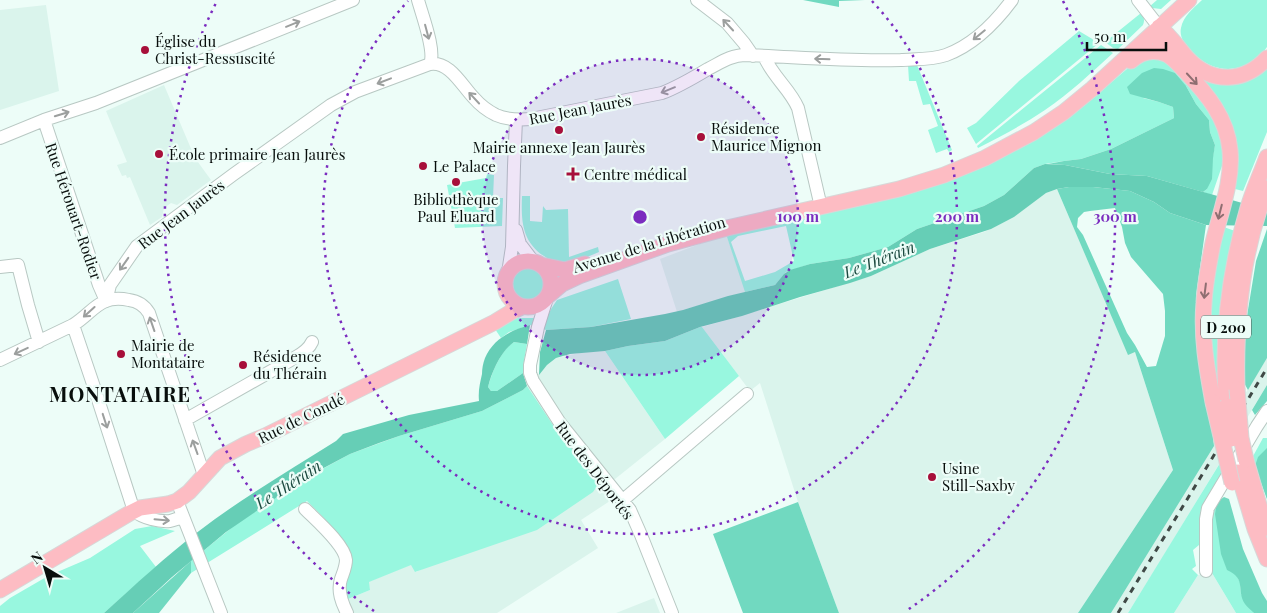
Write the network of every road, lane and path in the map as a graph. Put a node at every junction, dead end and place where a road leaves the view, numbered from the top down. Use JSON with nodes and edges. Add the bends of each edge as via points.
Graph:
{"nodes":[{"id":1,"x":353,"y":0,"type":"edge"},
{"id":2,"x":418,"y":0,"type":"edge"},
{"id":3,"x":697,"y":0,"type":"edge"},
{"id":4,"x":1012,"y":0,"type":"edge"},
{"id":5,"x":1138,"y":0,"type":"edge"},
{"id":6,"x":1175,"y":0,"type":"edge"},
{"id":7,"x":1189,"y":0,"type":"edge"},
{"id":8,"x":1197,"y":0,"type":"edge"},
{"id":9,"x":1156,"y":23,"type":"junction"},
{"id":10,"x":1174,"y":51,"type":"junction"},
{"id":11,"x":759,"y":56,"type":"junction"},
{"id":12,"x":1267,"y":58,"type":"edge"},
{"id":13,"x":430,"y":64,"type":"junction"},
{"id":14,"x":1082,"y":98,"type":"junction"},
{"id":15,"x":44,"y":120,"type":"junction"},
{"id":16,"x":516,"y":120,"type":"junction"},
{"id":17,"x":0,"y":138,"type":"edge"},
{"id":18,"x":975,"y":157,"type":"junction"},
{"id":19,"x":1267,"y":157,"type":"edge"},
{"id":20,"x":1262,"y":184,"type":"edge"},
{"id":21,"x":820,"y":202,"type":"junction"},
{"id":22,"x":513,"y":221,"type":"junction"},
{"id":23,"x":1244,"y":249,"type":"junction"},
{"id":24,"x":537,"y":263,"type":"junction"},
{"id":25,"x":0,"y":267,"type":"edge"},
{"id":26,"x":508,"y":273,"type":"junction"},
{"id":27,"x":507,"y":293,"type":"junction"},
{"id":28,"x":548,"y":297,"type":"junction"},
{"id":29,"x":106,"y":301,"type":"junction"},
{"id":30,"x":526,"y":307,"type":"junction"},
{"id":31,"x":73,"y":325,"type":"junction"},
{"id":32,"x":538,"y":327,"type":"junction"},
{"id":33,"x":476,"y":330,"type":"junction"},
{"id":34,"x":39,"y":342,"type":"junction"},
{"id":35,"x":312,"y":342,"type":"dead end"},
{"id":36,"x":0,"y":360,"type":"edge"},
{"id":37,"x":747,"y":394,"type":"dead end"},
{"id":38,"x":1220,"y":404,"type":"junction"},
{"id":39,"x":1267,"y":411,"type":"edge"},
{"id":40,"x":185,"y":420,"type":"junction"},
{"id":41,"x":1239,"y":471,"type":"junction"},
{"id":42,"x":204,"y":475,"type":"junction"},
{"id":43,"x":623,"y":500,"type":"junction"},
{"id":44,"x":177,"y":501,"type":"junction"},
{"id":45,"x":305,"y":508,"type":"dead end"},
{"id":46,"x":134,"y":511,"type":"junction"},
{"id":47,"x":183,"y":517,"type":"junction"},
{"id":48,"x":1261,"y":528,"type":"edge"},
{"id":49,"x":1267,"y":559,"type":"edge"},
{"id":50,"x":1206,"y":571,"type":"dead end"},
{"id":51,"x":0,"y":590,"type":"edge"},
{"id":52,"x":221,"y":613,"type":"edge"},
{"id":53,"x":347,"y":613,"type":"edge"},
{"id":54,"x":672,"y":613,"type":"edge"}],
"edges":[{"from":15,"to":1,"type":"street","one_way":true,"via":[[96,104]]},
{"from":2,"to":13,"type":"street","one_way":true,"via":[[432,49]]},
{"from":11,"to":3,"type":"street","one_way":true,"via":[[727,23]]},
{"from":4,"to":11,"type":"street","name":"Rue Jean Jaurès","one_way":true,"via":[[981,34],[940,57],[879,61]]},
{"from":5,"to":9,"type":"street"},
{"from":6,"to":9,"type":"main road","name":"Avenue de la Libération"},
{"from":7,"to":9,"type":"main road","name":"Avenue de la Libération"},
{"from":8,"to":10,"type":"main road","via":[[1176,21]]},
{"from":9,"to":10,"type":"main road","via":[[1159,40]]},
{"from":9,"to":14,"type":"main road","name":"Avenue de la Libération"},
{"from":9,"to":18,"type":"main road","name":"Avenue de la Libération","via":[[1066,98]]},
{"from":10,"to":12,"type":"main road","via":[[1212,75],[1223,77],[1246,74]]},
{"from":10,"to":14,"type":"main road","via":[[1141,53]]},
{"from":10,"to":38,"type":"main road","one_way":true,"via":[[1217,111],[1224,124],[1230,150],[1228,181],[1205,285],[1203,316],[1205,356]]},
{"from":11,"to":16,"type":"street","name":"Rue Jean Jaurès","one_way":true,"via":[[730,57],[662,93]]},
{"from":11,"to":21,"type":"street","via":[[769,65],[798,108]]},
{"from":16,"to":13,"type":"street","name":"Rue Jean Jaurès","one_way":true,"via":[[497,116],[486,109],[447,68]]},
{"from":13,"to":29,"type":"street","name":"Rue Jean Jaurès","one_way":true,"via":[[355,92],[331,105],[234,174],[137,246],[110,285]]},
{"from":14,"to":18,"type":"main road","name":"Avenue de la Libération","via":[[1009,146]]},
{"from":15,"to":17,"type":"street"},
{"from":15,"to":29,"type":"street","name":"Rue Hérouart-Rodier"},
{"from":16,"to":22,"type":"street"},
{"from":18,"to":21,"type":"main road","name":"Avenue de la Libération","via":[[944,175],[911,186]]},
{"from":19,"to":20,"type":"main road","number":"D 200"},
{"from":20,"to":23,"type":"main road","number":"D 200","via":[[1246,217]]},
{"from":21,"to":24,"type":"main road","name":"Avenue de la Libération","via":[[689,228],[570,269]]},
{"from":21,"to":28,"type":"main road","name":"Avenue de la Libération","via":[[668,244],[579,276],[562,284]]},
{"from":22,"to":24,"type":"street","via":[[520,244]]},
{"from":22,"to":26,"type":"street"},
{"from":23,"to":38,"type":"main road","number":"D 200","via":[[1231,285]]},
{"from":23,"to":41,"type":"main road","number":"D 200","bridge":true,"via":[[1237,327]]},
{"from":24,"to":26,"type":"main road","via":[[520,262]]},
{"from":24,"to":28,"type":"main road","via":[[551,279]]},
{"from":25,"to":34,"type":"street","via":[[18,265]]},
{"from":26,"to":27,"type":"main road"},
{"from":27,"to":30,"type":"main road","via":[[514,303]]},
{"from":27,"to":33,"type":"main road","name":"Rue de Condé","via":[[499,312]]},
{"from":28,"to":30,"type":"main road","via":[[539,305]]},
{"from":28,"to":32,"type":"street","name":"Rue des Déportés"},
{"from":29,"to":31,"type":"street","one_way":true,"via":[[92,308]]},
{"from":40,"to":29,"type":"street","one_way":true,"via":[[149,313],[132,300],[115,298]]},
{"from":30,"to":32,"type":"street","via":[[537,317]]},
{"from":30,"to":33,"type":"main road","name":"Rue de Condé"},
{"from":31,"to":34,"type":"street"},
{"from":31,"to":46,"type":"street","one_way":true},
{"from":32,"to":43,"type":"street","name":"Rue des Déportés","via":[[530,368],[534,384],[560,423]]},
{"from":33,"to":42,"type":"main road","name":"Rue de Condé","via":[[231,452]]},
{"from":34,"to":36,"type":"street","one_way":true},
{"from":35,"to":40,"type":"street","via":[[296,357]]},
{"from":37,"to":43,"type":"street"},
{"from":38,"to":41,"type":"main road","number":"D 200","bridge":true},
{"from":39,"to":50,"type":"street","via":[[1208,508]]},
{"from":42,"to":40,"type":"street","one_way":true},
{"from":41,"to":48,"type":"main road","number":"D 200"},
{"from":42,"to":44,"type":"main road","name":"Rue de Condé"},
{"from":43,"to":54,"type":"street","name":"Rue des Déportés"},
{"from":44,"to":46,"type":"main road","name":"Rue de Condé"},
{"from":44,"to":47,"type":"street"},
{"from":45,"to":53,"type":"street","via":[[344,552],[346,565],[339,588]]},
{"from":46,"to":47,"type":"street","one_way":true,"via":[[158,520]]},
{"from":46,"to":51,"type":"main road","name":"Rue de Condé"},
{"from":47,"to":52,"type":"street"},
{"from":48,"to":49,"type":"main road","number":"D 200"}]}
